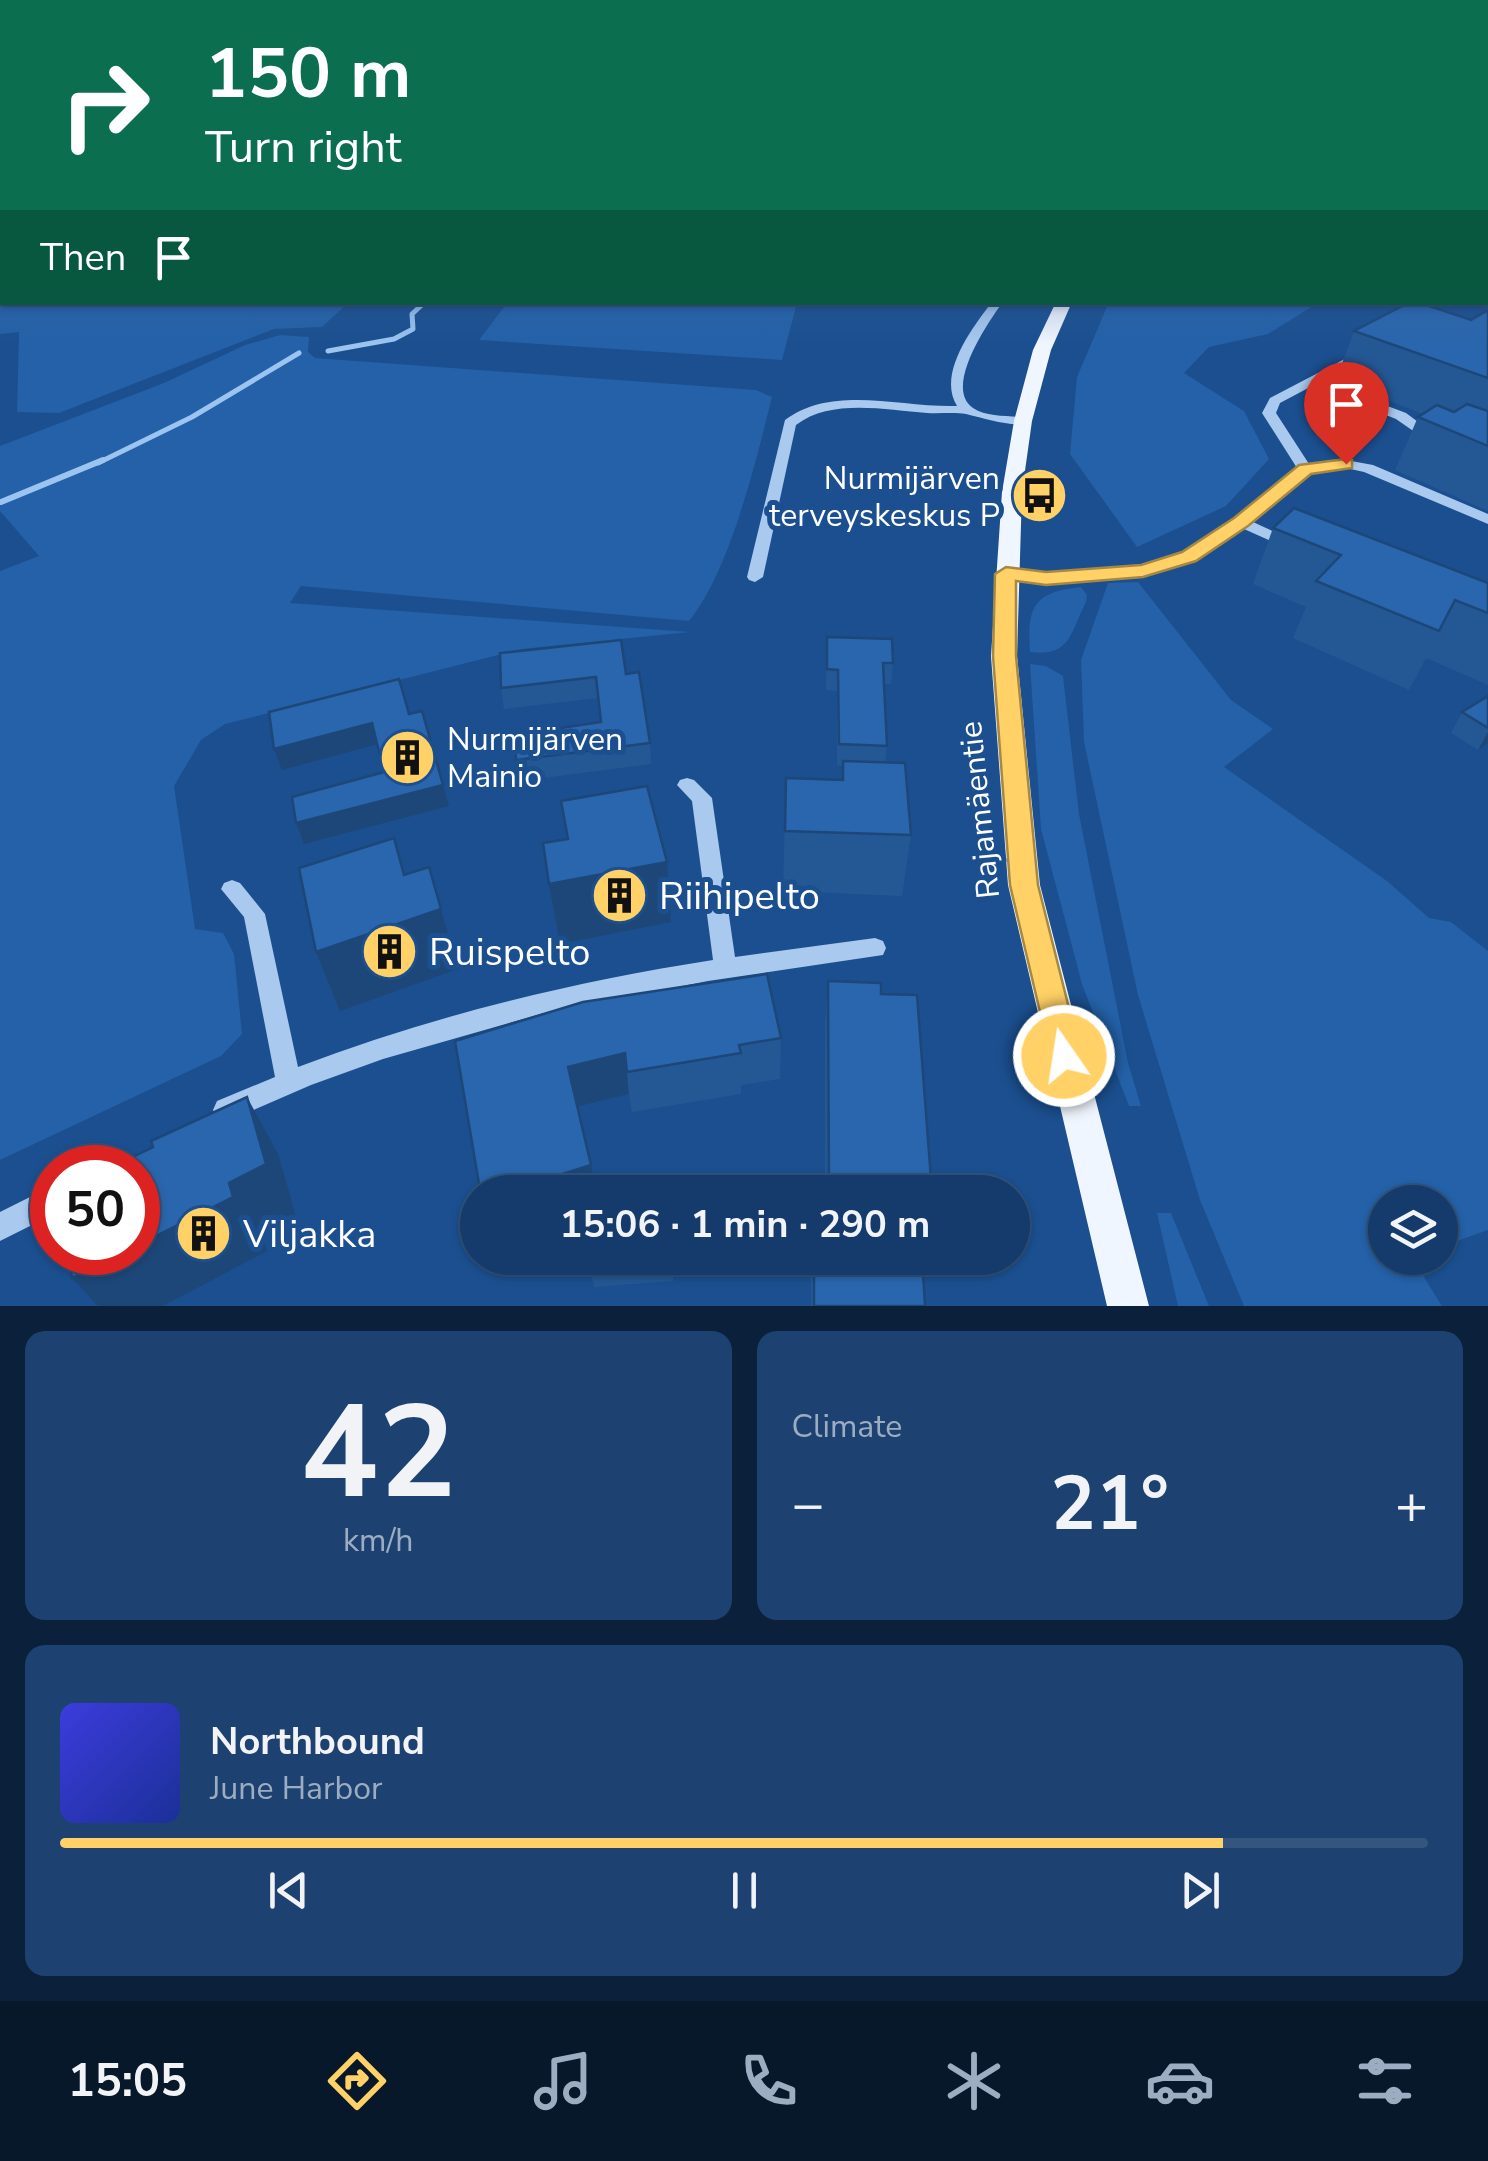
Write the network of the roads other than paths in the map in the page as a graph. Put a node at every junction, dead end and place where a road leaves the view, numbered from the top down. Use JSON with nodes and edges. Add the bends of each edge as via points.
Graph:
{"nodes":[{"id":1,"x":996,"y":305,"type":"edge"},
{"id":2,"x":1063,"y":305,"type":"edge"},
{"id":3,"x":1369,"y":350,"type":"edge"},
{"id":4,"x":1310,"y":381,"type":"junction"},
{"id":5,"x":968,"y":410,"type":"junction"},
{"id":6,"x":1023,"y":421,"type":"junction"},
{"id":7,"x":1449,"y":448,"type":"edge"},
{"id":8,"x":1305,"y":469,"type":"junction"},
{"id":9,"x":1241,"y":522,"type":"junction"},
{"id":10,"x":1488,"y":523,"type":"edge"},
{"id":11,"x":1488,"y":537,"type":"edge"},
{"id":12,"x":1297,"y":556,"type":"edge"},
{"id":13,"x":1006,"y":574,"type":"junction"},
{"id":14,"x":755,"y":577,"type":"dead end"},
{"id":15,"x":686,"y":785,"type":"dead end"},
{"id":16,"x":232,"y":889,"type":"dead end"},
{"id":17,"x":875,"y":948,"type":"dead end"},
{"id":18,"x":725,"y":965,"type":"junction"},
{"id":19,"x":288,"y":1081,"type":"junction"},
{"id":20,"x":200,"y":1124,"type":"edge"},
{"id":21,"x":30,"y":1211,"type":"edge"},
{"id":22,"x":0,"y":1227,"type":"edge"},
{"id":23,"x":1128,"y":1306,"type":"edge"}],
"edges":[{"from":1,"to":5,"type":"street","via":[[954,386]]},
{"from":2,"to":6,"type":"main road","name":"Rajamäentie"},
{"from":3,"to":4,"type":"street"},
{"from":4,"to":7,"type":"street","via":[[1401,416]]},
{"from":4,"to":8,"type":"street","via":[[1275,401],[1268,413]]},
{"from":5,"to":6,"type":"street"},
{"from":5,"to":14,"type":"street","via":[[829,404],[798,413],[790,423]]},
{"from":6,"to":13,"type":"main road","name":"Rajamäentie"},
{"from":8,"to":9,"type":"street"},
{"from":8,"to":10,"type":"street","via":[[1368,468]]},
{"from":9,"to":12,"type":"street"},
{"from":9,"to":13,"type":"street","via":[[1189,557],[1143,571]]},
{"from":10,"to":11,"type":"street"},
{"from":13,"to":23,"type":"main road","name":"Rajamäentie","via":[[1004,656],[1024,885]]},
{"from":15,"to":18,"type":"street","via":[[702,798]]},
{"from":16,"to":19,"type":"street","via":[[254,914]]},
{"from":17,"to":18,"type":"street"},
{"from":18,"to":19,"type":"street","via":[[518,1006]]},
{"from":19,"to":20,"type":"street"},
{"from":21,"to":22,"type":"street"}]}
